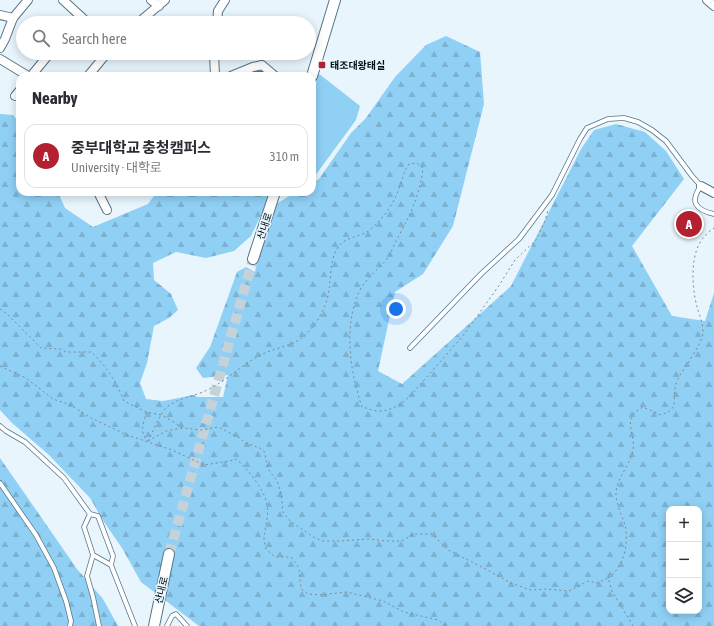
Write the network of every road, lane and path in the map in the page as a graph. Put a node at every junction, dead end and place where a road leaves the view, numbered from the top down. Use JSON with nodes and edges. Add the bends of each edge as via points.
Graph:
{"nodes":[{"id":1,"x":28,"y":0,"type":"edge"},
{"id":2,"x":62,"y":0,"type":"edge"},
{"id":3,"x":151,"y":0,"type":"edge"},
{"id":4,"x":165,"y":0,"type":"edge"},
{"id":5,"x":225,"y":0,"type":"edge"},
{"id":6,"x":335,"y":0,"type":"edge"},
{"id":7,"x":707,"y":0,"type":"edge"},
{"id":8,"x":158,"y":6,"type":"junction"},
{"id":9,"x":714,"y":6,"type":"edge"},
{"id":10,"x":0,"y":15,"type":"edge"},
{"id":11,"x":75,"y":16,"type":"edge"},
{"id":12,"x":146,"y":16,"type":"edge"},
{"id":13,"x":218,"y":16,"type":"edge"},
{"id":14,"x":13,"y":18,"type":"junction"},
{"id":15,"x":0,"y":48,"type":"edge"},
{"id":16,"x":0,"y":59,"type":"edge"},
{"id":17,"x":44,"y":60,"type":"edge"},
{"id":18,"x":101,"y":60,"type":"edge"},
{"id":19,"x":214,"y":60,"type":"edge"},
{"id":20,"x":22,"y":72,"type":"edge"},
{"id":21,"x":33,"y":72,"type":"edge"},
{"id":22,"x":91,"y":72,"type":"edge"},
{"id":23,"x":215,"y":72,"type":"edge"},
{"id":24,"x":241,"y":72,"type":"edge"},
{"id":25,"x":270,"y":72,"type":"edge"},
{"id":26,"x":313,"y":72,"type":"edge"},
{"id":27,"x":701,"y":186,"type":"junction"},
{"id":28,"x":714,"y":193,"type":"edge"},
{"id":29,"x":100,"y":196,"type":"edge"},
{"id":30,"x":274,"y":196,"type":"edge"},
{"id":31,"x":548,"y":208,"type":"dead end"},
{"id":32,"x":107,"y":210,"type":"dead end"},
{"id":33,"x":714,"y":214,"type":"edge"},
{"id":34,"x":714,"y":228,"type":"edge"},
{"id":35,"x":253,"y":259,"type":"tunnel mouth"},
{"id":36,"x":0,"y":309,"type":"edge"},
{"id":37,"x":410,"y":348,"type":"dead end"},
{"id":38,"x":0,"y":366,"type":"edge"},
{"id":39,"x":146,"y":412,"type":"junction"},
{"id":40,"x":162,"y":415,"type":"junction"},
{"id":41,"x":0,"y":426,"type":"edge"},
{"id":42,"x":183,"y":428,"type":"junction"},
{"id":43,"x":148,"y":441,"type":"junction"},
{"id":44,"x":0,"y":483,"type":"edge"},
{"id":45,"x":90,"y":514,"type":"junction"},
{"id":46,"x":169,"y":554,"type":"tunnel mouth"},
{"id":47,"x":93,"y":555,"type":"junction"},
{"id":48,"x":111,"y":565,"type":"junction"},
{"id":49,"x":608,"y":578,"type":"junction"},
{"id":50,"x":70,"y":626,"type":"edge"},
{"id":51,"x":99,"y":626,"type":"edge"},
{"id":52,"x":135,"y":626,"type":"edge"},
{"id":53,"x":154,"y":626,"type":"edge"},
{"id":54,"x":167,"y":626,"type":"edge"},
{"id":55,"x":188,"y":626,"type":"edge"},
{"id":56,"x":446,"y":626,"type":"edge"},
{"id":57,"x":632,"y":626,"type":"edge"}],
"edges":[{"from":1,"to":14,"type":"street"},
{"from":2,"to":11,"type":"street"},
{"from":3,"to":8,"type":"street"},
{"from":4,"to":8,"type":"street"},
{"from":5,"to":13,"type":"street"},
{"from":6,"to":26,"type":"street"},
{"from":7,"to":9,"type":"street"},
{"from":8,"to":12,"type":"street"},
{"from":10,"to":14,"type":"street"},
{"from":14,"to":15,"type":"street"},
{"from":16,"to":20,"type":"street"},
{"from":17,"to":21,"type":"street"},
{"from":18,"to":22,"type":"street"},
{"from":19,"to":23,"type":"street"},
{"from":24,"to":25,"type":"street","via":[[262,65]]},
{"from":27,"to":28,"type":"street"},
{"from":27,"to":33,"type":"lane","via":[[696,193],[696,205],[699,209]]},
{"from":27,"to":37,"type":"lane","via":[[666,141],[638,122],[624,118],[608,119],[588,128],[552,195],[519,239],[481,274]]},
{"from":29,"to":32,"type":"street"},
{"from":30,"to":35,"type":"street","name":"산내로"},
{"from":31,"to":40,"type":"path","via":[[536,240],[515,260],[462,337],[411,395],[391,409],[378,411],[362,407],[354,377],[349,338],[353,312],[360,290],[387,258],[416,201],[423,168],[417,164],[409,164],[386,215],[370,230],[346,239],[336,249],[323,311],[311,329],[302,337],[259,355],[210,389],[174,403],[166,408]]},
{"from":34,"to":49,"type":"path","via":[[704,237],[696,254],[693,270],[695,299],[704,331],[675,387],[674,406],[670,412],[661,415],[643,407],[636,411],[630,420],[633,446],[631,458],[619,478],[616,495],[625,526],[626,549],[615,573]]},
{"from":36,"to":39,"type":"path","via":[[41,348],[91,352],[104,365],[124,401]]},
{"from":38,"to":43,"type":"path","via":[[26,378],[53,399],[71,405],[91,418],[127,435]]},
{"from":39,"to":40,"type":"path"},
{"from":39,"to":43,"type":"path","via":[[142,428]]},
{"from":40,"to":42,"type":"path"},
{"from":40,"to":43,"type":"path"},
{"from":41,"to":45,"type":"lane","via":[[25,442],[64,478]]},
{"from":42,"to":43,"type":"path","via":[[166,431]]},
{"from":42,"to":49,"type":"path","via":[[202,430],[218,427],[264,451],[268,469],[277,481],[281,493],[283,512],[290,521],[323,541],[401,541],[416,534],[432,534],[448,550],[511,583],[530,590],[569,591],[588,581],[598,583]]},
{"from":43,"to":56,"type":"path","via":[[204,465],[236,459],[244,465],[268,506],[264,538],[266,549],[275,557],[291,557],[299,568],[302,589],[308,594],[347,592],[383,601],[404,612],[438,620]]},
{"from":44,"to":50,"type":"lane","via":[[36,535],[54,568],[66,601]]},
{"from":45,"to":47,"type":"lane","via":[[84,528]]},
{"from":45,"to":48,"type":"lane","via":[[98,516],[113,556]]},
{"from":46,"to":53,"type":"street","name":"산내로"},
{"from":47,"to":48,"type":"lane"},
{"from":47,"to":51,"type":"lane","via":[[87,576]]},
{"from":48,"to":52,"type":"lane"},
{"from":49,"to":57,"type":"path","via":[[612,591]]},
{"from":54,"to":55,"type":"lane","via":[[176,614]]}]}
